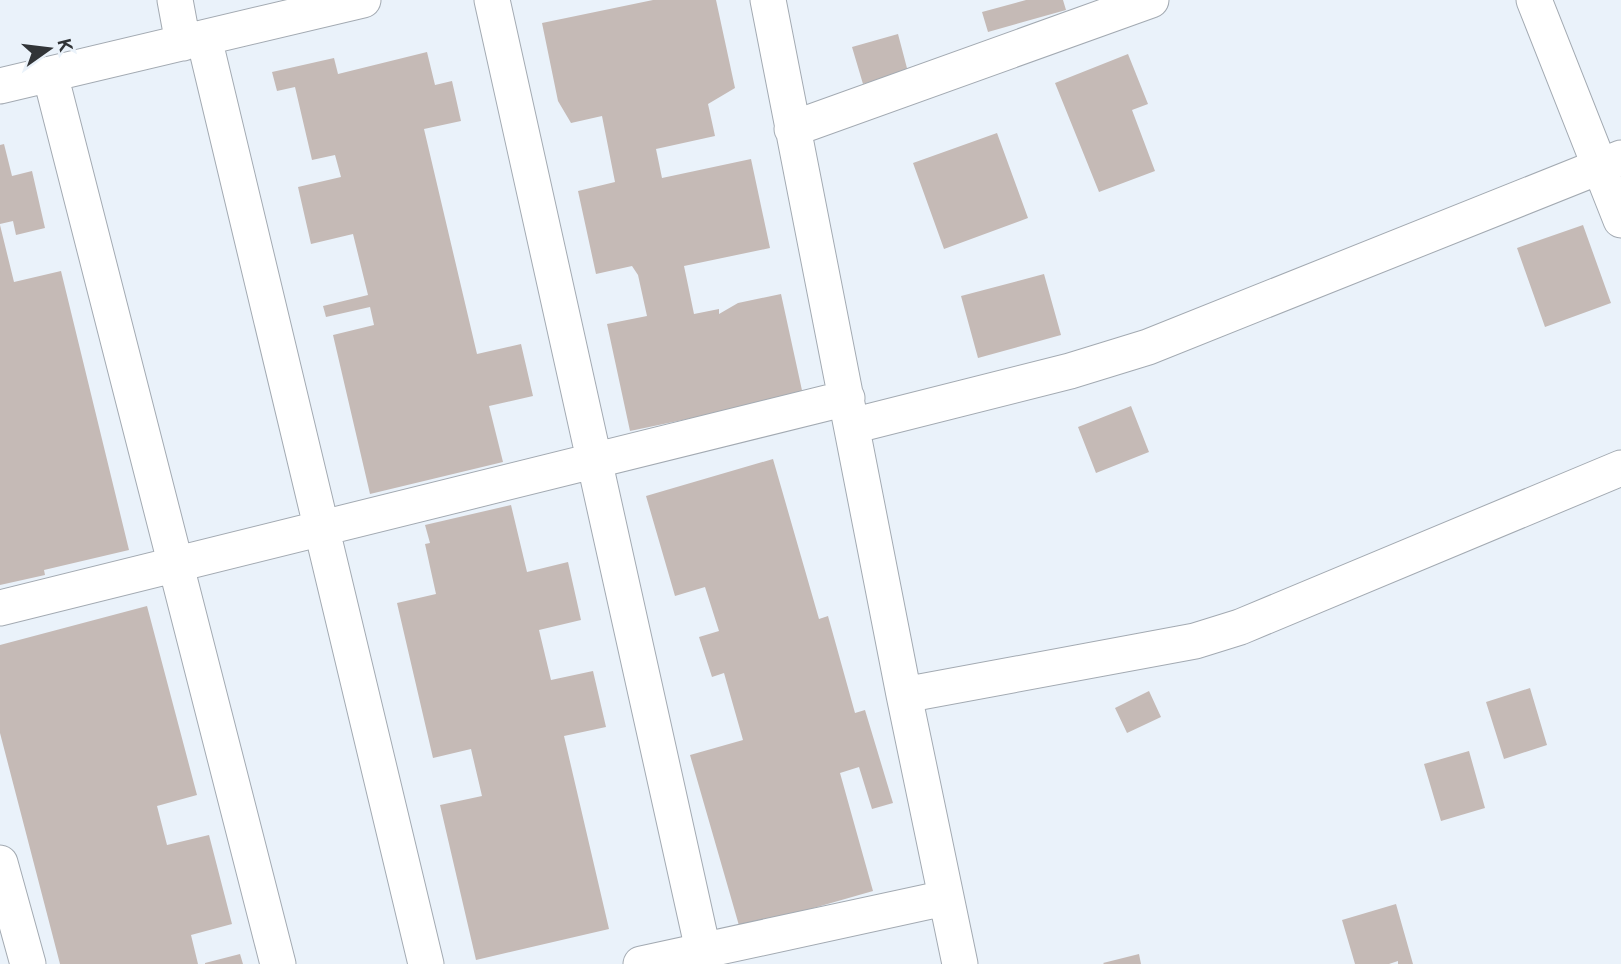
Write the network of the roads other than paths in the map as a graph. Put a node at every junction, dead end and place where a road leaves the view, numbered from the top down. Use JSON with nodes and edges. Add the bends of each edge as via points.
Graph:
{"nodes":[{"id":1,"x":175,"y":0,"type":"edge"},
{"id":2,"x":363,"y":0,"type":"edge"},
{"id":3,"x":492,"y":0,"type":"edge"},
{"id":4,"x":768,"y":0,"type":"edge"},
{"id":5,"x":1151,"y":0,"type":"edge"},
{"id":6,"x":1534,"y":0,"type":"edge"},
{"id":7,"x":212,"y":28,"type":"edge"},
{"id":8,"x":50,"y":74,"type":"junction"},
{"id":9,"x":0,"y":86,"type":"edge"},
{"id":10,"x":792,"y":128,"type":"junction"},
{"id":11,"x":1611,"y":163,"type":"edge"},
{"id":12,"x":1621,"y":220,"type":"edge"},
{"id":13,"x":849,"y":412,"type":"junction"},
{"id":14,"x":594,"y":461,"type":"junction"},
{"id":15,"x":1621,"y":468,"type":"edge"},
{"id":16,"x":321,"y":527,"type":"junction"},
{"id":17,"x":175,"y":563,"type":"junction"},
{"id":18,"x":0,"y":608,"type":"edge"},
{"id":19,"x":904,"y":695,"type":"junction"},
{"id":20,"x":0,"y":863,"type":"edge"},
{"id":21,"x":945,"y":898,"type":"junction"},
{"id":22,"x":703,"y":950,"type":"junction"},
{"id":23,"x":28,"y":964,"type":"edge"},
{"id":24,"x":278,"y":964,"type":"edge"},
{"id":25,"x":426,"y":964,"type":"edge"},
{"id":26,"x":641,"y":964,"type":"edge"},
{"id":27,"x":960,"y":964,"type":"edge"}],
"edges":[{"from":1,"to":7,"type":"street"},
{"from":2,"to":7,"type":"street"},
{"from":3,"to":14,"type":"street"},
{"from":4,"to":10,"type":"street"},
{"from":5,"to":10,"type":"street"},
{"from":6,"to":11,"type":"street"},
{"from":7,"to":8,"type":"street"},
{"from":7,"to":16,"type":"street"},
{"from":8,"to":9,"type":"street"},
{"from":8,"to":17,"type":"street"},
{"from":10,"to":13,"type":"street"},
{"from":11,"to":12,"type":"street"},
{"from":11,"to":13,"type":"street","via":[[1148,346],[1070,371]]},
{"from":13,"to":14,"type":"street"},
{"from":13,"to":19,"type":"street"},
{"from":14,"to":16,"type":"street"},
{"from":14,"to":22,"type":"street"},
{"from":15,"to":19,"type":"street","via":[[1240,627],[1195,641]]},
{"from":16,"to":17,"type":"street"},
{"from":16,"to":25,"type":"street"},
{"from":17,"to":18,"type":"street"},
{"from":17,"to":24,"type":"street"},
{"from":19,"to":21,"type":"street"},
{"from":20,"to":23,"type":"street"},
{"from":21,"to":22,"type":"street"},
{"from":21,"to":27,"type":"street"},
{"from":22,"to":26,"type":"street"}]}
